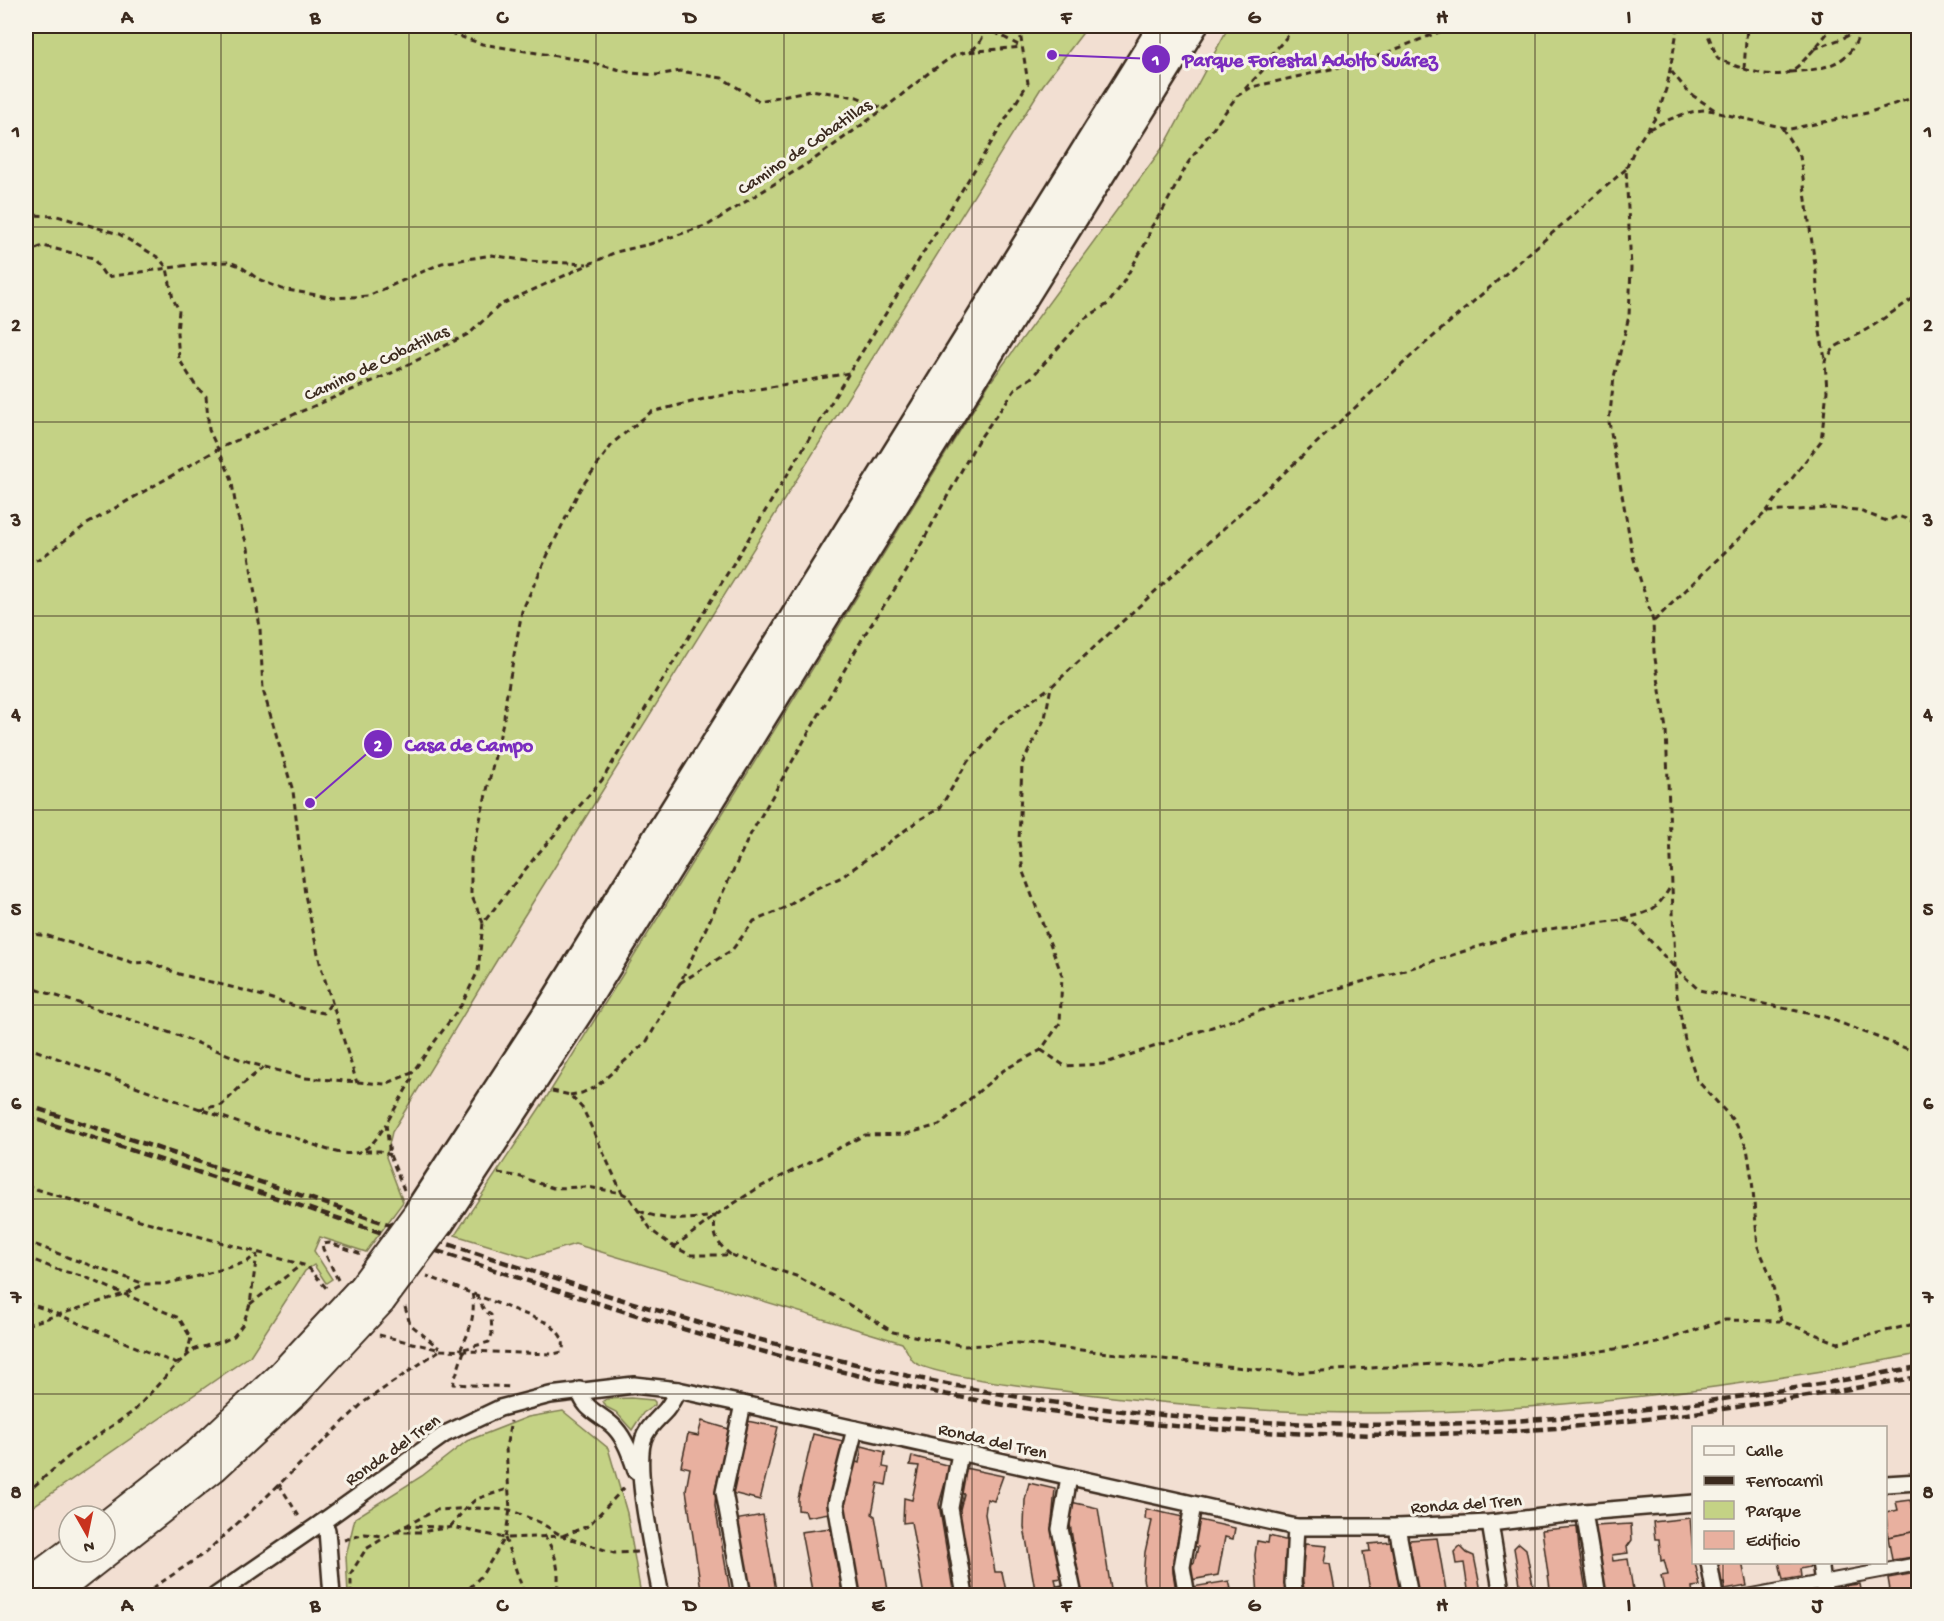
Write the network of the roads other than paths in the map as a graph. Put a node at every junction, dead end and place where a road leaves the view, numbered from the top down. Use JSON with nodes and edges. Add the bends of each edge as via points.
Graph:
{"nodes":[{"id":1,"x":1164,"y":26,"type":"edge"},
{"id":2,"x":1193,"y":26,"type":"edge"},
{"id":3,"x":422,"y":1210,"type":"junction"},
{"id":4,"x":382,"y":1295,"type":"junction"},
{"id":5,"x":580,"y":1390,"type":"junction"},
{"id":6,"x":678,"y":1390,"type":"junction"},
{"id":7,"x":743,"y":1404,"type":"junction"},
{"id":8,"x":855,"y":1429,"type":"junction"},
{"id":9,"x":960,"y":1453,"type":"junction"},
{"id":10,"x":1069,"y":1477,"type":"junction"},
{"id":11,"x":639,"y":1481,"type":"junction"},
{"id":12,"x":1918,"y":1482,"type":"edge"},
{"id":13,"x":1887,"y":1484,"type":"edge"},
{"id":14,"x":1692,"y":1503,"type":"edge"},
{"id":15,"x":1192,"y":1504,"type":"junction"},
{"id":16,"x":1584,"y":1512,"type":"junction"},
{"id":17,"x":117,"y":1515,"type":"edge"},
{"id":18,"x":1490,"y":1522,"type":"junction"},
{"id":19,"x":314,"y":1527,"type":"junction"},
{"id":20,"x":1296,"y":1527,"type":"junction"},
{"id":21,"x":1397,"y":1527,"type":"junction"},
{"id":22,"x":57,"y":1561,"type":"edge"},
{"id":23,"x":1709,"y":1564,"type":"edge"},
{"id":24,"x":1820,"y":1564,"type":"edge"},
{"id":25,"x":1918,"y":1564,"type":"edge"},
{"id":26,"x":26,"y":1584,"type":"edge"},
{"id":27,"x":1824,"y":1588,"type":"edge"},
{"id":28,"x":1074,"y":1594,"type":"edge"},
{"id":29,"x":52,"y":1596,"type":"edge"},
{"id":30,"x":215,"y":1596,"type":"edge"},
{"id":31,"x":332,"y":1596,"type":"edge"},
{"id":32,"x":661,"y":1596,"type":"edge"},
{"id":33,"x":743,"y":1596,"type":"edge"},
{"id":34,"x":852,"y":1596,"type":"edge"},
{"id":35,"x":965,"y":1596,"type":"edge"},
{"id":36,"x":1055,"y":1596,"type":"edge"},
{"id":37,"x":1187,"y":1596,"type":"edge"},
{"id":38,"x":1295,"y":1596,"type":"edge"},
{"id":39,"x":1410,"y":1596,"type":"edge"},
{"id":40,"x":1502,"y":1596,"type":"edge"},
{"id":41,"x":1598,"y":1596,"type":"edge"},
{"id":42,"x":1714,"y":1596,"type":"edge"},
{"id":43,"x":1747,"y":1596,"type":"edge"}],
"edges":[{"from":1,"to":3,"type":"highway"},
{"from":2,"to":3,"type":"highway","via":[[580,1010]]},
{"from":3,"to":4,"type":"highway","bridge":true},
{"from":4,"to":17,"type":"highway","via":[[280,1375],[215,1436]]},
{"from":4,"to":29,"type":"highway","via":[[296,1394],[215,1468]]},
{"from":5,"to":6,"type":"street","name":"Ronda del Tren","via":[[634,1385]]},
{"from":5,"to":11,"type":"street","via":[[586,1406],[608,1421],[623,1438]]},
{"from":5,"to":19,"type":"street","name":"Ronda del Tren","via":[[515,1402],[445,1434]]},
{"from":6,"to":7,"type":"street","name":"Ronda del Tren"},
{"from":6,"to":11,"type":"street","via":[[668,1409],[645,1435]]},
{"from":7,"to":8,"type":"street","name":"Ronda del Tren"},
{"from":7,"to":33,"type":"street","via":[[724,1492]]},
{"from":8,"to":9,"type":"street","name":"Ronda del Tren"},
{"from":8,"to":34,"type":"street","via":[[836,1504]]},
{"from":9,"to":10,"type":"street","name":"Ronda del Tren"},
{"from":9,"to":35,"type":"street","via":[[950,1508]]},
{"from":10,"to":15,"type":"street","name":"Ronda del Tren"},
{"from":10,"to":28,"type":"street","via":[[1060,1529]]},
{"from":11,"to":32,"type":"street"},
{"from":12,"to":13,"type":"street"},
{"from":14,"to":16,"type":"street","name":"Ronda del Tren"},
{"from":15,"to":20,"type":"street","name":"Ronda del Tren"},
{"from":15,"to":37,"type":"street","via":[[1182,1567]]},
{"from":16,"to":18,"type":"street","name":"Ronda del Tren"},
{"from":16,"to":41,"type":"street"},
{"from":18,"to":21,"type":"street","name":"Ronda del Tren"},
{"from":18,"to":40,"type":"street"},
{"from":19,"to":30,"type":"street","name":"Ronda del Tren"},
{"from":19,"to":31,"type":"street","via":[[327,1530]]},
{"from":20,"to":21,"type":"street","name":"Ronda del Tren"},
{"from":20,"to":38,"type":"street"},
{"from":21,"to":39,"type":"street"},
{"from":22,"to":26,"type":"highway"},
{"from":23,"to":42,"type":"street"},
{"from":24,"to":27,"type":"street"},
{"from":25,"to":27,"type":"street"},
{"from":27,"to":43,"type":"street"},
{"from":28,"to":36,"type":"street"}]}
